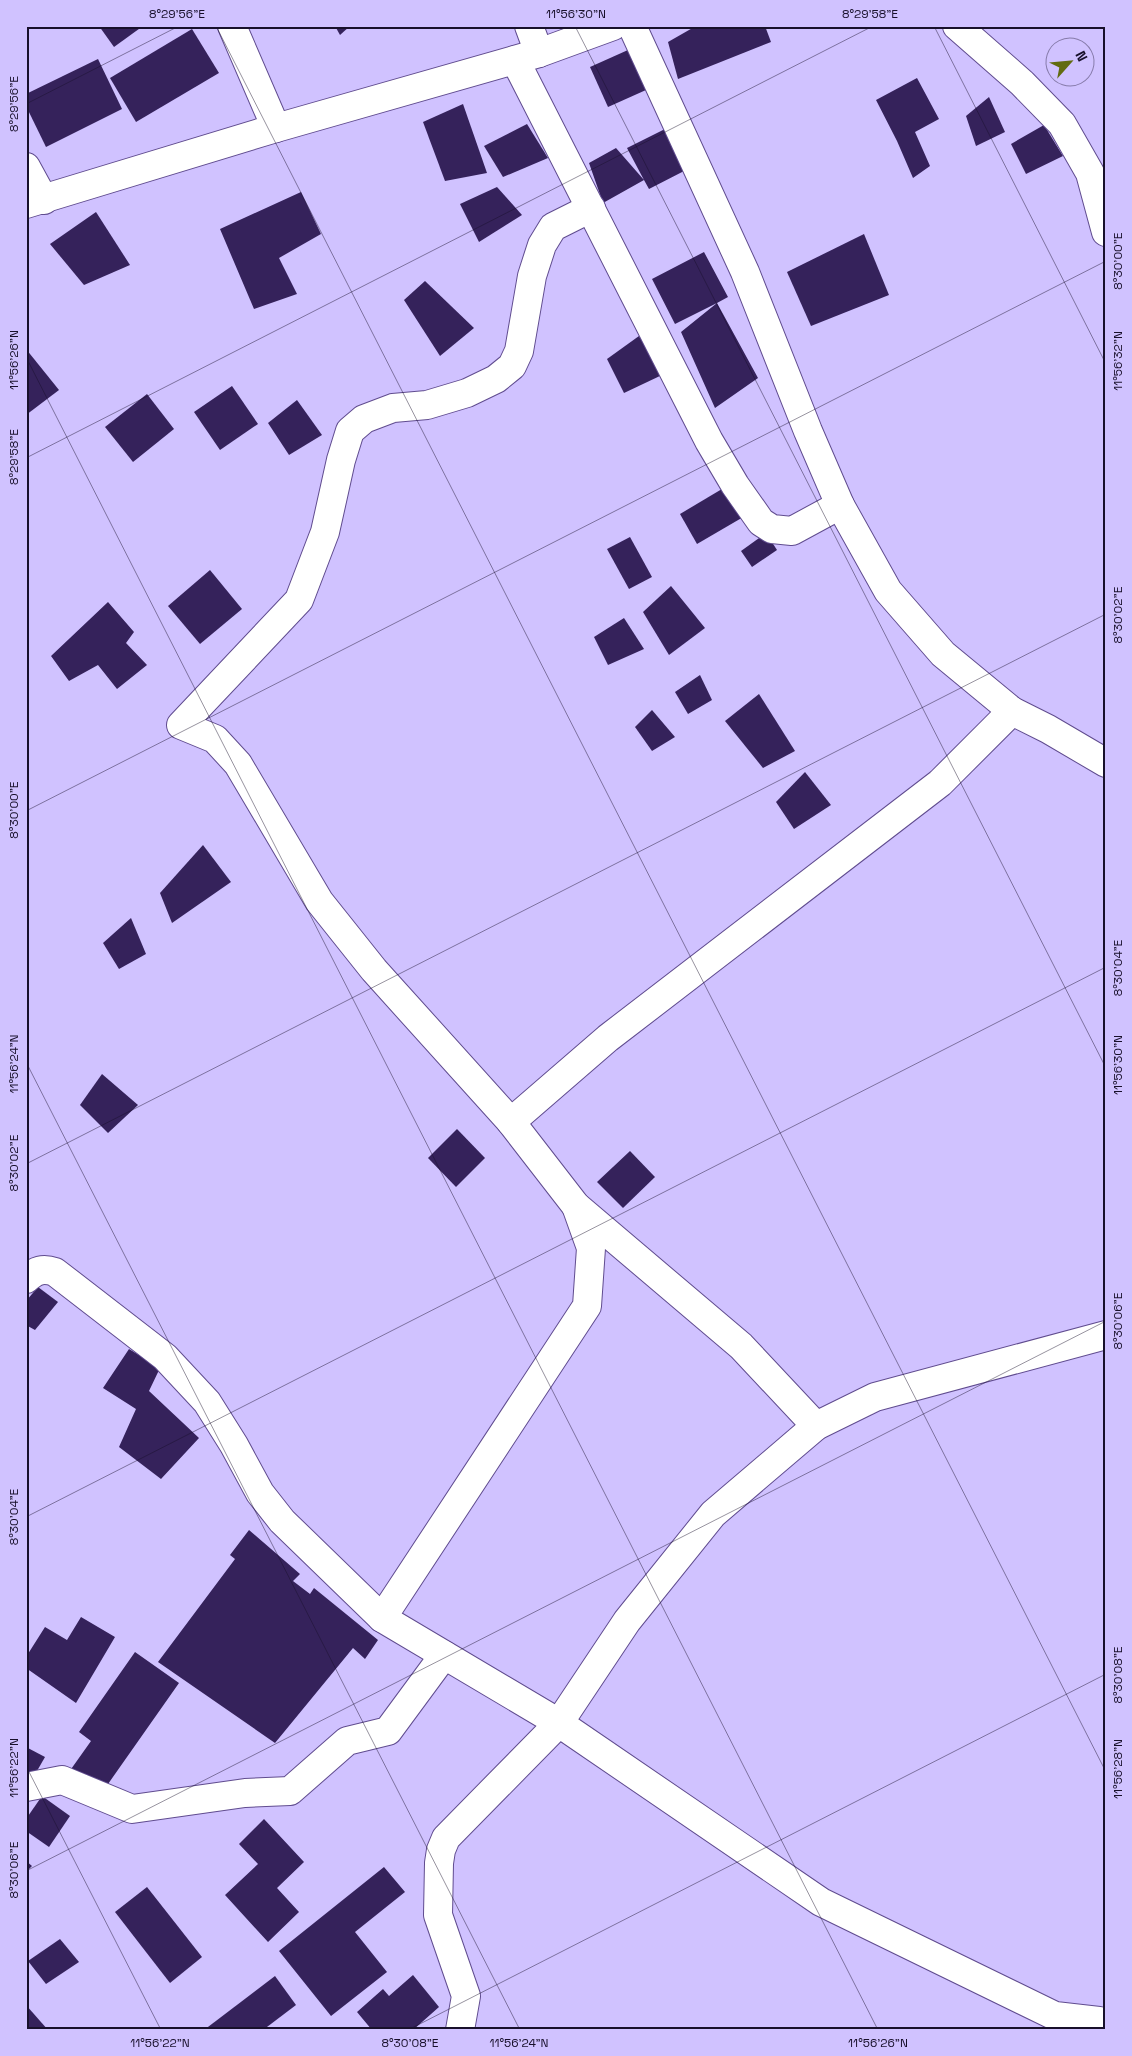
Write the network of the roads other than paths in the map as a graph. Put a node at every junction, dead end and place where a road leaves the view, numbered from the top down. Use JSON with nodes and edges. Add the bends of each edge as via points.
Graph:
{"nodes":[{"id":1,"x":232,"y":26,"type":"edge"},
{"id":2,"x":529,"y":26,"type":"edge"},
{"id":3,"x":613,"y":26,"type":"edge"},
{"id":4,"x":632,"y":26,"type":"edge"},
{"id":5,"x":957,"y":26,"type":"edge"},
{"id":6,"x":527,"y":56,"type":"junction"},
{"id":7,"x":276,"y":128,"type":"junction"},
{"id":8,"x":26,"y":167,"type":"edge"},
{"id":9,"x":35,"y":202,"type":"edge"},
{"id":10,"x":591,"y":208,"type":"junction"},
{"id":11,"x":1106,"y":232,"type":"edge"},
{"id":12,"x":840,"y":506,"type":"junction"},
{"id":13,"x":1012,"y":711,"type":"junction"},
{"id":14,"x":1106,"y":763,"type":"edge"},
{"id":15,"x":511,"y":1122,"type":"junction"},
{"id":16,"x":576,"y":1206,"type":"junction"},
{"id":17,"x":26,"y":1279,"type":"edge"},
{"id":18,"x":1106,"y":1335,"type":"edge"},
{"id":19,"x":816,"y":1426,"type":"junction"},
{"id":20,"x":382,"y":1618,"type":"junction"},
{"id":21,"x":444,"y":1655,"type":"junction"},
{"id":22,"x":559,"y":1723,"type":"junction"},
{"id":23,"x":26,"y":1788,"type":"edge"},
{"id":24,"x":1104,"y":2020,"type":"edge"},
{"id":25,"x":1048,"y":2023,"type":"edge"},
{"id":26,"x":460,"y":2030,"type":"edge"}],
"edges":[{"from":1,"to":7,"type":"street"},
{"from":2,"to":6,"type":"street"},
{"from":3,"to":6,"type":"street"},
{"from":4,"to":12,"type":"street","via":[[745,272]]},
{"from":5,"to":11,"type":"street","via":[[1022,83],[1062,124],[1090,173]]},
{"from":6,"to":7,"type":"street"},
{"from":6,"to":10,"type":"street"},
{"from":7,"to":9,"type":"street"},
{"from":8,"to":9,"type":"street"},
{"from":10,"to":12,"type":"street","via":[[709,441],[761,522],[772,529],[792,531]]},
{"from":10,"to":15,"type":"street","via":[[554,227],[542,246],[532,276],[519,351],[512,366],[467,393],[427,405],[393,408],[364,419],[350,431],[325,532],[299,600],[181,725],[215,739],[238,764],[319,901],[374,970]]},
{"from":12,"to":13,"type":"street","via":[[888,591],[943,654]]},
{"from":13,"to":14,"type":"street"},
{"from":13,"to":15,"type":"street","via":[[940,783],[608,1038]]},
{"from":15,"to":16,"type":"street"},
{"from":16,"to":19,"type":"street","via":[[741,1346]]},
{"from":16,"to":20,"type":"street","via":[[590,1248],[587,1306]]},
{"from":17,"to":20,"type":"street","via":[[33,1272],[45,1269],[55,1272],[165,1357],[207,1402],[260,1493],[282,1521]]},
{"from":18,"to":19,"type":"street","via":[[875,1397]]},
{"from":19,"to":22,"type":"street","via":[[713,1514],[627,1621]]},
{"from":20,"to":21,"type":"street"},
{"from":21,"to":22,"type":"street"},
{"from":21,"to":23,"type":"street","via":[[388,1731],[347,1741],[290,1791],[245,1793],[132,1809],[62,1780]]},
{"from":22,"to":25,"type":"street","via":[[821,1902]]},
{"from":22,"to":26,"type":"street","via":[[446,1838],[441,1850],[438,1916],[466,1996]]},
{"from":24,"to":25,"type":"street"}]}
